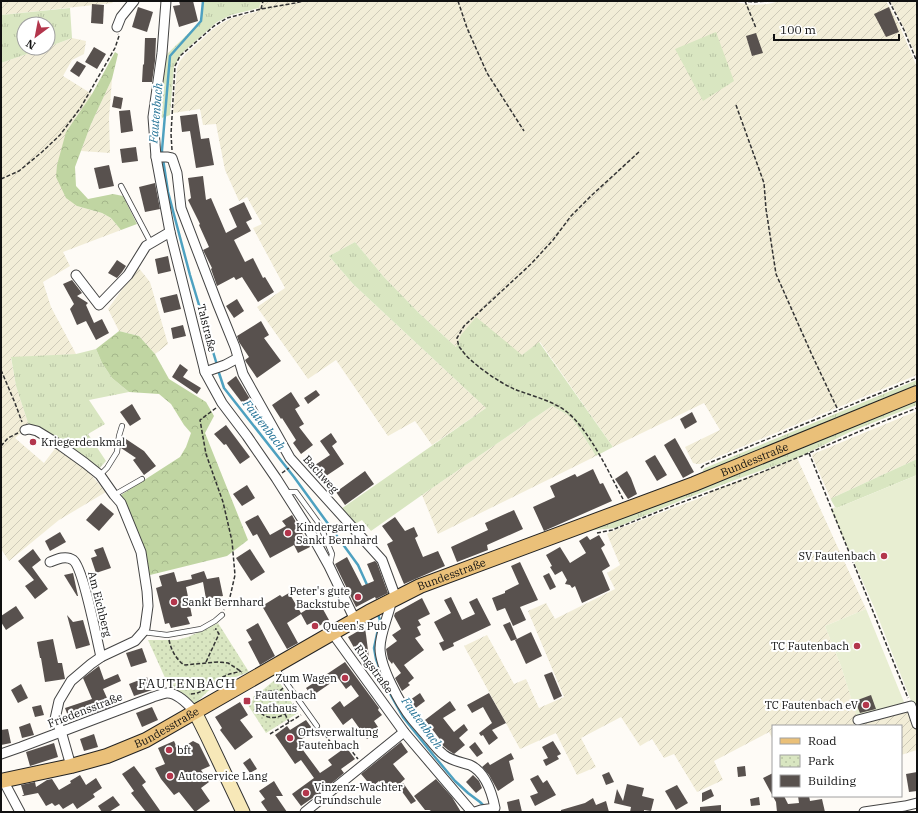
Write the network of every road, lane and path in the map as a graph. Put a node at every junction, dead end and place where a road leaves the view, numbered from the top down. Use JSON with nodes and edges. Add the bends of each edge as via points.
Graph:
{"nodes":[{"id":1,"x":134,"y":1,"type":"edge"},
{"id":2,"x":156,"y":1,"type":"edge"},
{"id":3,"x":263,"y":1,"type":"edge"},
{"id":4,"x":303,"y":1,"type":"edge"},
{"id":5,"x":458,"y":1,"type":"edge"},
{"id":6,"x":742,"y":1,"type":"edge"},
{"id":7,"x":746,"y":1,"type":"edge"},
{"id":8,"x":768,"y":1,"type":"edge"},
{"id":9,"x":889,"y":1,"type":"edge"},
{"id":10,"x":166,"y":2,"type":"edge"},
{"id":11,"x":261,"y":9,"type":"junction"},
{"id":12,"x":117,"y":26,"type":"joint"},
{"id":13,"x":756,"y":28,"type":"dead end"},
{"id":14,"x":917,"y":62,"type":"edge"},
{"id":15,"x":736,"y":105,"type":"dead end"},
{"id":16,"x":524,"y":131,"type":"dead end"},
{"id":17,"x":640,"y":151,"type":"dead end"},
{"id":18,"x":156,"y":157,"type":"junction"},
{"id":19,"x":170,"y":157,"type":"junction"},
{"id":20,"x":1,"y":179,"type":"edge"},
{"id":21,"x":121,"y":186,"type":"dead end"},
{"id":22,"x":170,"y":232,"type":"junction"},
{"id":23,"x":151,"y":243,"type":"junction"},
{"id":24,"x":76,"y":275,"type":"dead end"},
{"id":25,"x":238,"y":358,"type":"junction"},
{"id":26,"x":1,"y":370,"type":"edge"},
{"id":27,"x":205,"y":372,"type":"junction"},
{"id":28,"x":917,"y":378,"type":"edge"},
{"id":29,"x":917,"y":393,"type":"edge"},
{"id":30,"x":222,"y":403,"type":"junction"},
{"id":31,"x":917,"y":408,"type":"edge"},
{"id":32,"x":838,"y":410,"type":"junction"},
{"id":33,"x":122,"y":426,"type":"dead end"},
{"id":34,"x":25,"y":430,"type":"junction"},
{"id":35,"x":1,"y":446,"type":"edge"},
{"id":36,"x":809,"y":453,"type":"junction"},
{"id":37,"x":700,"y":470,"type":"dead end"},
{"id":38,"x":100,"y":475,"type":"junction"},
{"id":39,"x":142,"y":479,"type":"dead end"},
{"id":40,"x":114,"y":495,"type":"junction"},
{"id":41,"x":628,"y":509,"type":"junction"},
{"id":42,"x":592,"y":533,"type":"dead end"},
{"id":43,"x":50,"y":562,"type":"dead end"},
{"id":44,"x":383,"y":604,"type":"junction"},
{"id":45,"x":222,"y":615,"type":"joint"},
{"id":46,"x":355,"y":620,"type":"junction"},
{"id":47,"x":200,"y":629,"type":"junction"},
{"id":48,"x":143,"y":632,"type":"junction"},
{"id":49,"x":334,"y":632,"type":"junction"},
{"id":50,"x":167,"y":635,"type":"junction"},
{"id":51,"x":101,"y":657,"type":"junction"},
{"id":52,"x":206,"y":662,"type":"junction"},
{"id":53,"x":275,"y":666,"type":"junction"},
{"id":54,"x":289,"y":686,"type":"junction"},
{"id":55,"x":173,"y":694,"type":"junction"},
{"id":56,"x":298,"y":700,"type":"junction"},
{"id":57,"x":911,"y":706,"type":"junction"},
{"id":58,"x":195,"y":712,"type":"junction"},
{"id":59,"x":306,"y":712,"type":"junction"},
{"id":60,"x":285,"y":714,"type":"junction"},
{"id":61,"x":858,"y":720,"type":"dead end"},
{"id":62,"x":289,"y":722,"type":"junction"},
{"id":63,"x":917,"y":724,"type":"edge"},
{"id":64,"x":317,"y":726,"type":"joint"},
{"id":65,"x":61,"y":732,"type":"junction"},
{"id":66,"x":404,"y":732,"type":"junction"},
{"id":67,"x":270,"y":734,"type":"dead end"},
{"id":68,"x":1,"y":754,"type":"edge"},
{"id":69,"x":362,"y":765,"type":"junction"},
{"id":70,"x":71,"y":766,"type":"junction"},
{"id":71,"x":2,"y":781,"type":"edge"},
{"id":72,"x":917,"y":803,"type":"edge"},
{"id":73,"x":485,"y":810,"type":"edge"},
{"id":74,"x":20,"y":812,"type":"edge"},
{"id":75,"x":243,"y":812,"type":"edge"},
{"id":76,"x":304,"y":812,"type":"edge"},
{"id":77,"x":864,"y":812,"type":"edge"}],
"edges":[{"from":1,"to":12,"type":"street"},
{"from":2,"to":10,"type":"street","name":"Talstraße"},
{"from":3,"to":11,"type":"path"},
{"from":4,"to":11,"type":"path"},
{"from":5,"to":16,"type":"path","via":[[487,73]]},
{"from":6,"to":7,"type":"path"},
{"from":7,"to":8,"type":"path"},
{"from":7,"to":13,"type":"path"},
{"from":9,"to":14,"type":"path"},
{"from":10,"to":18,"type":"street","name":"Talstraße","via":[[153,118]]},
{"from":11,"to":19,"type":"path","via":[[227,18],[180,56],[175,66]]},
{"from":12,"to":20,"type":"path","via":[[119,36],[115,48],[81,107],[60,135],[19,171]]},
{"from":15,"to":32,"type":"path","via":[[764,183],[776,274]]},
{"from":17,"to":41,"type":"path","via":[[592,194],[531,264],[464,326],[457,338],[459,348],[486,372],[513,388],[550,402],[567,412],[581,426]]},
{"from":18,"to":19,"type":"street"},
{"from":18,"to":22,"type":"street","name":"Talstraße"},
{"from":19,"to":25,"type":"street","name":"Bachweg","via":[[177,173],[181,208]]},
{"from":21,"to":23,"type":"lane"},
{"from":22,"to":23,"type":"street"},
{"from":22,"to":27,"type":"street","name":"Talstraße"},
{"from":23,"to":24,"type":"street","via":[[146,246],[128,275],[99,305]]},
{"from":25,"to":27,"type":"street"},
{"from":25,"to":44,"type":"street","name":"Bachweg","via":[[243,374],[290,458],[382,560]]},
{"from":26,"to":34,"type":"path"},
{"from":27,"to":30,"type":"street","name":"Talstraße"},
{"from":28,"to":32,"type":"path"},
{"from":29,"to":41,"type":"main road","name":"Bundesstraße"},
{"from":30,"to":45,"type":"path","via":[[200,420],[206,454],[223,502],[232,541],[235,575],[230,597]]},
{"from":30,"to":46,"type":"street","name":"Talstraße","via":[[309,530]]},
{"from":31,"to":36,"type":"path"},
{"from":32,"to":37,"type":"path","via":[[704,465]]},
{"from":33,"to":38,"type":"lane","via":[[117,452]]},
{"from":34,"to":35,"type":"path","via":[[8,438]]},
{"from":34,"to":38,"type":"street","via":[[37,431]]},
{"from":36,"to":42,"type":"path","via":[[612,530]]},
{"from":36,"to":57,"type":"path"},
{"from":38,"to":40,"type":"street"},
{"from":39,"to":40,"type":"lane"},
{"from":40,"to":48,"type":"street","via":[[121,503],[141,552],[148,606]]},
{"from":41,"to":44,"type":"main road","name":"Bundesstraße","via":[[420,586]]},
{"from":43,"to":51,"type":"street","name":"Am Eichberg","via":[[61,557],[71,558],[76,562]]},
{"from":44,"to":46,"type":"main road","name":"Bundesstraße"},
{"from":44,"to":73,"type":"street","via":[[390,606],[381,637],[380,656],[398,697],[411,718],[444,755],[477,770],[488,784],[492,794]]},
{"from":45,"to":47,"type":"lane"},
{"from":46,"to":49,"type":"main road","name":"Bundesstraße"},
{"from":47,"to":50,"type":"lane"},
{"from":47,"to":52,"type":"path","via":[[216,629],[219,634]]},
{"from":48,"to":50,"type":"lane"},
{"from":48,"to":51,"type":"street","name":"Am Eichberg","via":[[135,641]]},
{"from":49,"to":53,"type":"main road","name":"Bundesstraße"},
{"from":49,"to":66,"type":"street","name":"Ringstraße"},
{"from":50,"to":52,"type":"path","via":[[174,654],[184,665]]},
{"from":51,"to":65,"type":"street","name":"Am Eichberg","via":[[71,680],[59,701],[55,719]]},
{"from":52,"to":55,"type":"path","via":[[228,663],[241,671],[225,676],[195,694]]},
{"from":53,"to":54,"type":"lane"},
{"from":53,"to":58,"type":"main road","name":"Bundesstraße"},
{"from":54,"to":56,"type":"lane"},
{"from":54,"to":60,"type":"path","via":[[281,690],[262,692],[255,697],[257,709],[268,718]]},
{"from":55,"to":58,"type":"street"},
{"from":55,"to":65,"type":"street","name":"Friedensstraße","via":[[166,693],[153,697]]},
{"from":56,"to":59,"type":"lane"},
{"from":56,"to":60,"type":"path"},
{"from":57,"to":61,"type":"street"},
{"from":57,"to":63,"type":"street"},
{"from":58,"to":70,"type":"main road","name":"Bundesstraße","via":[[146,740],[107,756]]},
{"from":58,"to":75,"type":"street"},
{"from":59,"to":62,"type":"path"},
{"from":59,"to":64,"type":"lane"},
{"from":60,"to":62,"type":"path"},
{"from":62,"to":67,"type":"path"},
{"from":64,"to":69,"type":"path","via":[[332,744],[347,745]]},
{"from":65,"to":68,"type":"street","name":"Friedensstraße"},
{"from":65,"to":70,"type":"street","name":"Am Eichberg"},
{"from":66,"to":69,"type":"street"},
{"from":66,"to":73,"type":"street","name":"Ringstraße"},
{"from":69,"to":76,"type":"street"},
{"from":70,"to":71,"type":"main road","name":"Bundesstraße"},
{"from":71,"to":74,"type":"street"},
{"from":72,"to":77,"type":"street"}]}
